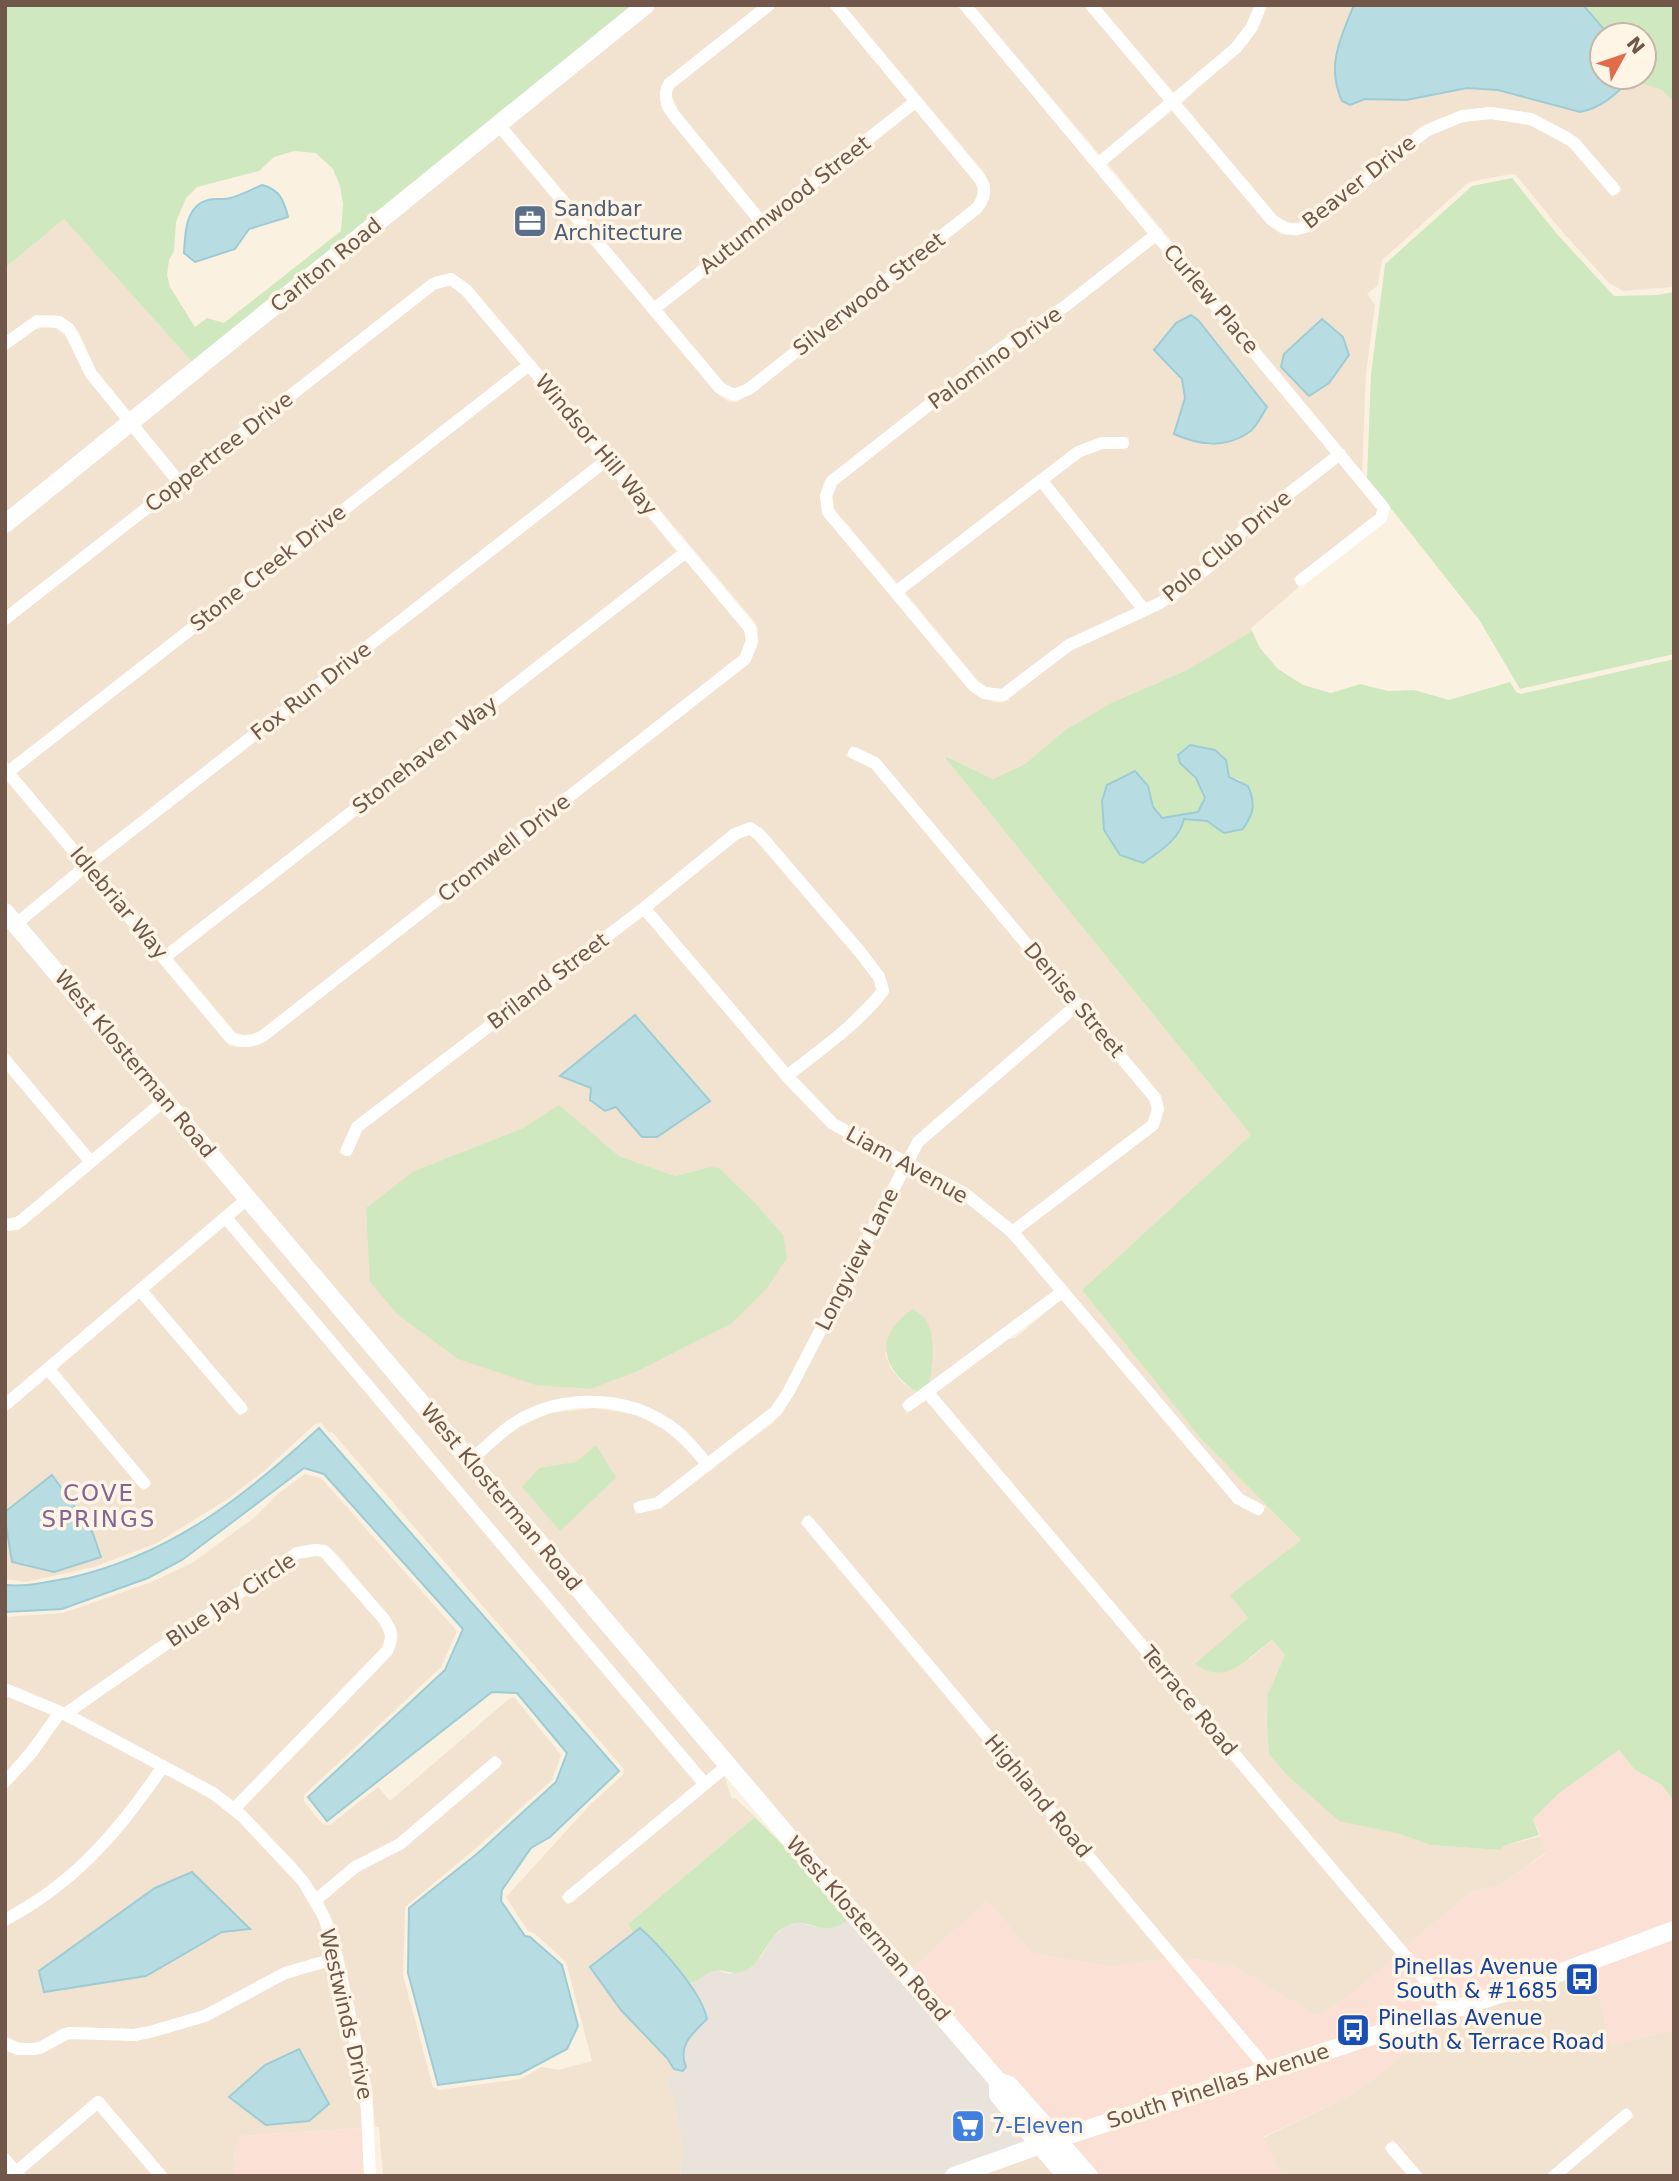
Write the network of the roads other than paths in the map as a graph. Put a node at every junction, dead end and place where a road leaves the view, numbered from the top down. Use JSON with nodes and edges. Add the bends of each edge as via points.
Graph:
{"nodes":[{"id":1,"x":646,"y":5,"type":"edge"},
{"id":2,"x":769,"y":5,"type":"edge"},
{"id":3,"x":836,"y":5,"type":"edge"},
{"id":4,"x":965,"y":5,"type":"edge"},
{"id":5,"x":1091,"y":5,"type":"edge"},
{"id":6,"x":1261,"y":5,"type":"edge"},
{"id":7,"x":916,"y":102,"type":"junction"},
{"id":8,"x":1174,"y":103,"type":"junction"},
{"id":9,"x":499,"y":125,"type":"junction"},
{"id":10,"x":1099,"y":163,"type":"junction"},
{"id":11,"x":1614,"y":189,"type":"dead end"},
{"id":12,"x":761,"y":222,"type":"junction"},
{"id":13,"x":1157,"y":233,"type":"junction"},
{"id":14,"x":433,"y":284,"type":"joint"},
{"id":15,"x":654,"y":309,"type":"junction"},
{"id":16,"x":5,"y":344,"type":"edge"},
{"id":17,"x":529,"y":365,"type":"junction"},
{"id":18,"x":131,"y":423,"type":"junction"},
{"id":19,"x":1123,"y":443,"type":"dead end"},
{"id":20,"x":1340,"y":454,"type":"junction"},
{"id":21,"x":608,"y":459,"type":"junction"},
{"id":22,"x":1041,"y":480,"type":"junction"},
{"id":23,"x":180,"y":483,"type":"junction"},
{"id":24,"x":5,"y":524,"type":"edge"},
{"id":25,"x":686,"y":552,"type":"junction"},
{"id":26,"x":1301,"y":580,"type":"dead end"},
{"id":27,"x":896,"y":592,"type":"junction"},
{"id":28,"x":1144,"y":610,"type":"junction"},
{"id":29,"x":5,"y":619,"type":"edge"},
{"id":30,"x":750,"y":628,"type":"joint"},
{"id":31,"x":854,"y":753,"type":"dead end"},
{"id":32,"x":6,"y":771,"type":"edge"},
{"id":33,"x":86,"y":866,"type":"junction"},
{"id":34,"x":644,"y":908,"type":"junction"},
{"id":35,"x":11,"y":918,"type":"edge"},
{"id":36,"x":165,"y":957,"type":"junction"},
{"id":37,"x":1078,"y":1004,"type":"junction"},
{"id":38,"x":232,"y":1038,"type":"joint"},
{"id":39,"x":5,"y":1060,"type":"edge"},
{"id":40,"x":787,"y":1076,"type":"junction"},
{"id":41,"x":164,"y":1100,"type":"junction"},
{"id":42,"x":347,"y":1150,"type":"dead end"},
{"id":43,"x":91,"y":1162,"type":"junction"},
{"id":44,"x":906,"y":1164,"type":"junction"},
{"id":45,"x":248,"y":1198,"type":"junction"},
{"id":46,"x":226,"y":1218,"type":"junction"},
{"id":47,"x":5,"y":1225,"type":"edge"},
{"id":48,"x":1012,"y":1232,"type":"junction"},
{"id":49,"x":140,"y":1290,"type":"junction"},
{"id":50,"x":1062,"y":1292,"type":"junction"},
{"id":51,"x":48,"y":1369,"type":"junction"},
{"id":52,"x":927,"y":1392,"type":"junction"},
{"id":53,"x":5,"y":1405,"type":"edge"},
{"id":54,"x":909,"y":1405,"type":"dead end"},
{"id":55,"x":242,"y":1408,"type":"dead end"},
{"id":56,"x":471,"y":1460,"type":"junction"},
{"id":57,"x":708,"y":1465,"type":"junction"},
{"id":58,"x":144,"y":1483,"type":"dead end"},
{"id":59,"x":640,"y":1507,"type":"dead end"},
{"id":60,"x":1258,"y":1509,"type":"dead end"},
{"id":61,"x":808,"y":1522,"type":"dead end"},
{"id":62,"x":5,"y":1689,"type":"edge"},
{"id":63,"x":63,"y":1713,"type":"junction"},
{"id":64,"x":495,"y":1763,"type":"dead end"},
{"id":65,"x":728,"y":1765,"type":"junction"},
{"id":66,"x":163,"y":1766,"type":"junction"},
{"id":67,"x":5,"y":1782,"type":"edge"},
{"id":68,"x":705,"y":1784,"type":"junction"},
{"id":69,"x":234,"y":1809,"type":"junction"},
{"id":70,"x":569,"y":1897,"type":"dead end"},
{"id":71,"x":316,"y":1900,"type":"junction"},
{"id":72,"x":5,"y":1920,"type":"edge"},
{"id":73,"x":1674,"y":1930,"type":"edge"},
{"id":74,"x":337,"y":1958,"type":"junction"},
{"id":75,"x":1451,"y":2010,"type":"junction"},
{"id":76,"x":5,"y":2043,"type":"edge"},
{"id":77,"x":1268,"y":2070,"type":"junction"},
{"id":78,"x":1626,"y":2115,"type":"dead end"},
{"id":79,"x":1049,"y":2142,"type":"junction"},
{"id":80,"x":1392,"y":2148,"type":"dead end"},
{"id":81,"x":5,"y":2159,"type":"edge"},
{"id":82,"x":18,"y":2174,"type":"edge"},
{"id":83,"x":161,"y":2176,"type":"edge"},
{"id":84,"x":370,"y":2176,"type":"edge"},
{"id":85,"x":954,"y":2176,"type":"edge"},
{"id":86,"x":1066,"y":2176,"type":"edge"},
{"id":87,"x":1089,"y":2176,"type":"edge"},
{"id":88,"x":1416,"y":2176,"type":"edge"},
{"id":89,"x":1554,"y":2176,"type":"edge"}],
"edges":[{"from":1,"to":9,"type":"street","name":"Carlton Road"},
{"from":2,"to":12,"type":"street","via":[[669,84],[665,93],[670,110]]},
{"from":3,"to":7,"type":"street"},
{"from":4,"to":10,"type":"street","name":"Curlew Place"},
{"from":5,"to":8,"type":"street","name":"Beaver Drive"},
{"from":6,"to":8,"type":"street","via":[[1236,48]]},
{"from":7,"to":12,"type":"street","name":"Autumnwood Street"},
{"from":7,"to":15,"type":"street","name":"Silverwood Street","via":[[980,179],[983,199],[749,389],[734,395],[720,388]]},
{"from":8,"to":10,"type":"street"},
{"from":8,"to":11,"type":"street","name":"Beaver Drive","via":[[1284,229],[1308,226],[1426,131],[1462,117],[1490,113],[1531,119],[1565,137]]},
{"from":9,"to":15,"type":"street"},
{"from":9,"to":18,"type":"street","name":"Carlton Road"},
{"from":10,"to":13,"type":"street","name":"Curlew Place"},
{"from":12,"to":15,"type":"street","name":"Autumnwood Street"},
{"from":13,"to":20,"type":"street","name":"Curlew Place"},
{"from":13,"to":27,"type":"street","name":"Palomino Drive","via":[[1064,307],[1003,346],[832,481],[826,496],[828,512]]},
{"from":14,"to":17,"type":"street","name":"Windsor Hill Way","via":[[451,279],[460,284]]},
{"from":14,"to":23,"type":"street","name":"Coppertree Drive"},
{"from":16,"to":18,"type":"street","via":[[37,321],[59,322],[74,334],[91,374]]},
{"from":17,"to":21,"type":"street","name":"Windsor Hill Way"},
{"from":17,"to":32,"type":"street","name":"Stone Creek Drive"},
{"from":18,"to":23,"type":"street"},
{"from":18,"to":24,"type":"street","name":"Carlton Road"},
{"from":19,"to":22,"type":"street","via":[[1093,445]]},
{"from":20,"to":26,"type":"street","name":"Curlew Place","via":[[1384,508],[1384,514]]},
{"from":20,"to":28,"type":"street","name":"Polo Club Drive","via":[[1248,525],[1212,564],[1168,598]]},
{"from":21,"to":25,"type":"street","name":"Windsor Hill Way"},
{"from":21,"to":33,"type":"street","name":"Fox Run Drive"},
{"from":22,"to":27,"type":"street"},
{"from":22,"to":28,"type":"street"},
{"from":23,"to":29,"type":"street","name":"Coppertree Drive"},
{"from":25,"to":30,"type":"street","name":"Windsor Hill Way"},
{"from":25,"to":36,"type":"street","name":"Stonehaven Way"},
{"from":27,"to":28,"type":"street","name":"Polo Club Drive","via":[[974,686],[1003,695],[1069,645]]},
{"from":30,"to":38,"type":"street","name":"Cromwell Drive","via":[[752,641],[745,660],[263,1036],[245,1042]]},
{"from":31,"to":37,"type":"street","name":"Denise Street","via":[[875,763]]},
{"from":32,"to":33,"type":"street","name":"Idlebriar Way"},
{"from":33,"to":35,"type":"street","name":"Fox Run Drive"},
{"from":33,"to":36,"type":"street","name":"Idlebriar Way"},
{"from":34,"to":40,"type":"street","name":"Liam Avenue"},
{"from":34,"to":40,"type":"street","name":"Briland Street","via":[[736,834],[750,828],[860,952],[879,977],[883,991],[842,1032]]},
{"from":34,"to":42,"type":"street","name":"Briland Street","via":[[357,1127]]},
{"from":35,"to":41,"type":"street","name":"West Klosterman Road"},
{"from":36,"to":38,"type":"street","name":"Idlebriar Way"},
{"from":37,"to":44,"type":"street","name":"Longview Lane","via":[[926,1134]]},
{"from":37,"to":48,"type":"street","name":"Denise Street","via":[[1153,1093],[1156,1120]]},
{"from":39,"to":43,"type":"street"},
{"from":40,"to":44,"type":"street","name":"Liam Avenue","via":[[833,1124]]},
{"from":41,"to":43,"type":"street"},
{"from":41,"to":45,"type":"street","name":"West Klosterman Road"},
{"from":43,"to":47,"type":"street","via":[[22,1220]]},
{"from":44,"to":48,"type":"street","name":"Liam Avenue","via":[[964,1193]]},
{"from":44,"to":57,"type":"street","name":"Longview Lane","via":[[783,1401],[769,1418]]},
{"from":45,"to":46,"type":"street"},
{"from":45,"to":56,"type":"street","name":"West Klosterman Road"},
{"from":46,"to":49,"type":"street"},
{"from":46,"to":68,"type":"street"},
{"from":48,"to":50,"type":"street","name":"Liam Avenue"},
{"from":49,"to":51,"type":"street"},
{"from":49,"to":55,"type":"street"},
{"from":50,"to":52,"type":"street"},
{"from":50,"to":60,"type":"street","name":"Liam Avenue","via":[[1239,1499]]},
{"from":51,"to":53,"type":"street"},
{"from":51,"to":58,"type":"street"},
{"from":52,"to":54,"type":"street"},
{"from":52,"to":75,"type":"street","name":"Terrace Road"},
{"from":56,"to":57,"type":"street","via":[[522,1419],[549,1407],[585,1402],[627,1406],[656,1417],[682,1435]]},
{"from":56,"to":65,"type":"street","name":"West Klosterman Road"},
{"from":57,"to":59,"type":"street","name":"Longview Lane","via":[[658,1503]]},
{"from":61,"to":77,"type":"street","name":"Highland Road"},
{"from":62,"to":63,"type":"street","name":"Westwinds Drive"},
{"from":63,"to":66,"type":"street","name":"Westwinds Drive"},
{"from":63,"to":67,"type":"street"},
{"from":63,"to":69,"type":"street","name":"Blue Jay Circle","via":[[297,1553],[324,1551],[384,1619],[391,1629],[391,1643]]},
{"from":64,"to":71,"type":"street","via":[[400,1843],[355,1867]]},
{"from":65,"to":68,"type":"street"},
{"from":65,"to":79,"type":"street","name":"West Klosterman Road","via":[[998,2081],[998,2095]]},
{"from":66,"to":69,"type":"street","name":"Westwinds Drive"},
{"from":66,"to":72,"type":"street","via":[[100,1849],[44,1896]]},
{"from":68,"to":70,"type":"street"},
{"from":69,"to":71,"type":"street","name":"Westwinds Drive","via":[[291,1866]]},
{"from":71,"to":74,"type":"street","name":"Westwinds Drive"},
{"from":73,"to":75,"type":"street","name":"South Pinellas Avenue"},
{"from":74,"to":76,"type":"street","via":[[285,1973],[205,2016],[150,2032],[68,2032],[32,2049]]},
{"from":74,"to":84,"type":"street","name":"Westwinds Drive","via":[[366,2091]]},
{"from":75,"to":77,"type":"street","name":"South Pinellas Avenue"},
{"from":77,"to":79,"type":"street","name":"South Pinellas Avenue"},
{"from":78,"to":89,"type":"street"},
{"from":79,"to":85,"type":"street","name":"South Pinellas Avenue"},
{"from":79,"to":86,"type":"street"},
{"from":79,"to":87,"type":"street"},
{"from":80,"to":88,"type":"street"},
{"from":81,"to":82,"type":"street"},
{"from":82,"to":83,"type":"street","via":[[98,2102]]}]}
